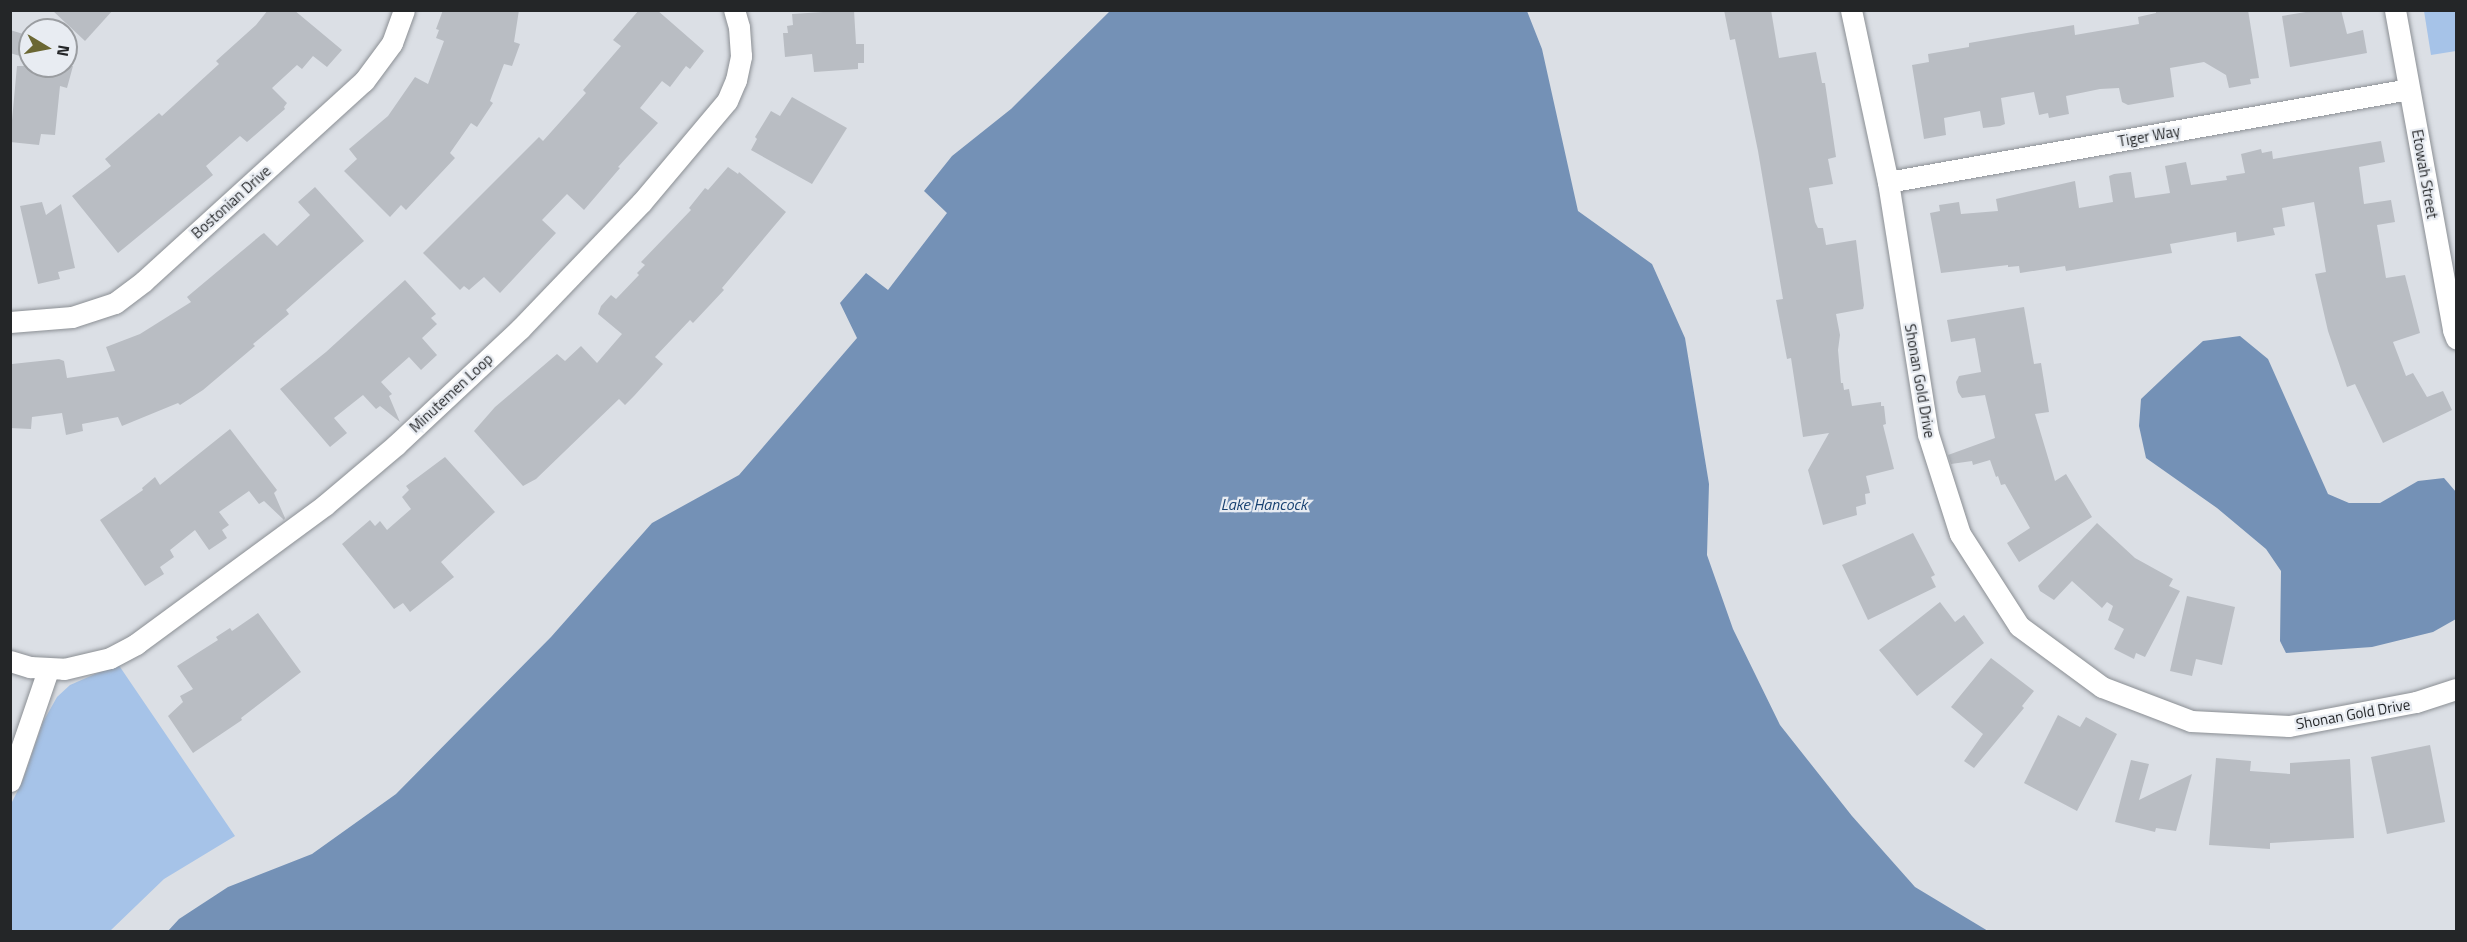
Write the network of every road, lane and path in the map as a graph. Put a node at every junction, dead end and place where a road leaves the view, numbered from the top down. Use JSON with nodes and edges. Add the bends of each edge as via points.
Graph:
{"nodes":[{"id":1,"x":404,"y":10,"type":"edge"},
{"id":2,"x":734,"y":10,"type":"edge"},
{"id":3,"x":1851,"y":10,"type":"edge"},
{"id":4,"x":2395,"y":10,"type":"edge"},
{"id":5,"x":2409,"y":89,"type":"junction"},
{"id":6,"x":1888,"y":182,"type":"junction"},
{"id":7,"x":10,"y":322,"type":"edge"},
{"id":8,"x":2457,"y":338,"type":"edge"},
{"id":9,"x":10,"y":661,"type":"edge"},
{"id":10,"x":48,"y":670,"type":"junction"},
{"id":11,"x":2457,"y":689,"type":"edge"},
{"id":12,"x":10,"y":781,"type":"edge"}],
"edges":[{"from":1,"to":7,"type":"street","name":"Bostonian Drive","via":[[392,43],[364,81],[144,281],[115,303],[72,317]]},
{"from":2,"to":10,"type":"street","name":"Minutemen Loop","via":[[741,56],[727,101],[641,203],[520,329],[326,505],[136,644],[87,665]]},
{"from":3,"to":6,"type":"street","name":"Shonan Gold Drive"},
{"from":4,"to":5,"type":"street","name":"Etowah Street"},
{"from":5,"to":6,"type":"street","name":"Tiger Way"},
{"from":5,"to":8,"type":"street","name":"Etowah Street"},
{"from":6,"to":11,"type":"street","name":"Shonan Gold Drive","via":[[1928,434],[1960,534],[2019,626],[2102,687],[2192,721],[2289,726],[2416,702]]},
{"from":9,"to":10,"type":"street","name":"Minutemen Loop"},
{"from":10,"to":12,"type":"street"}]}
